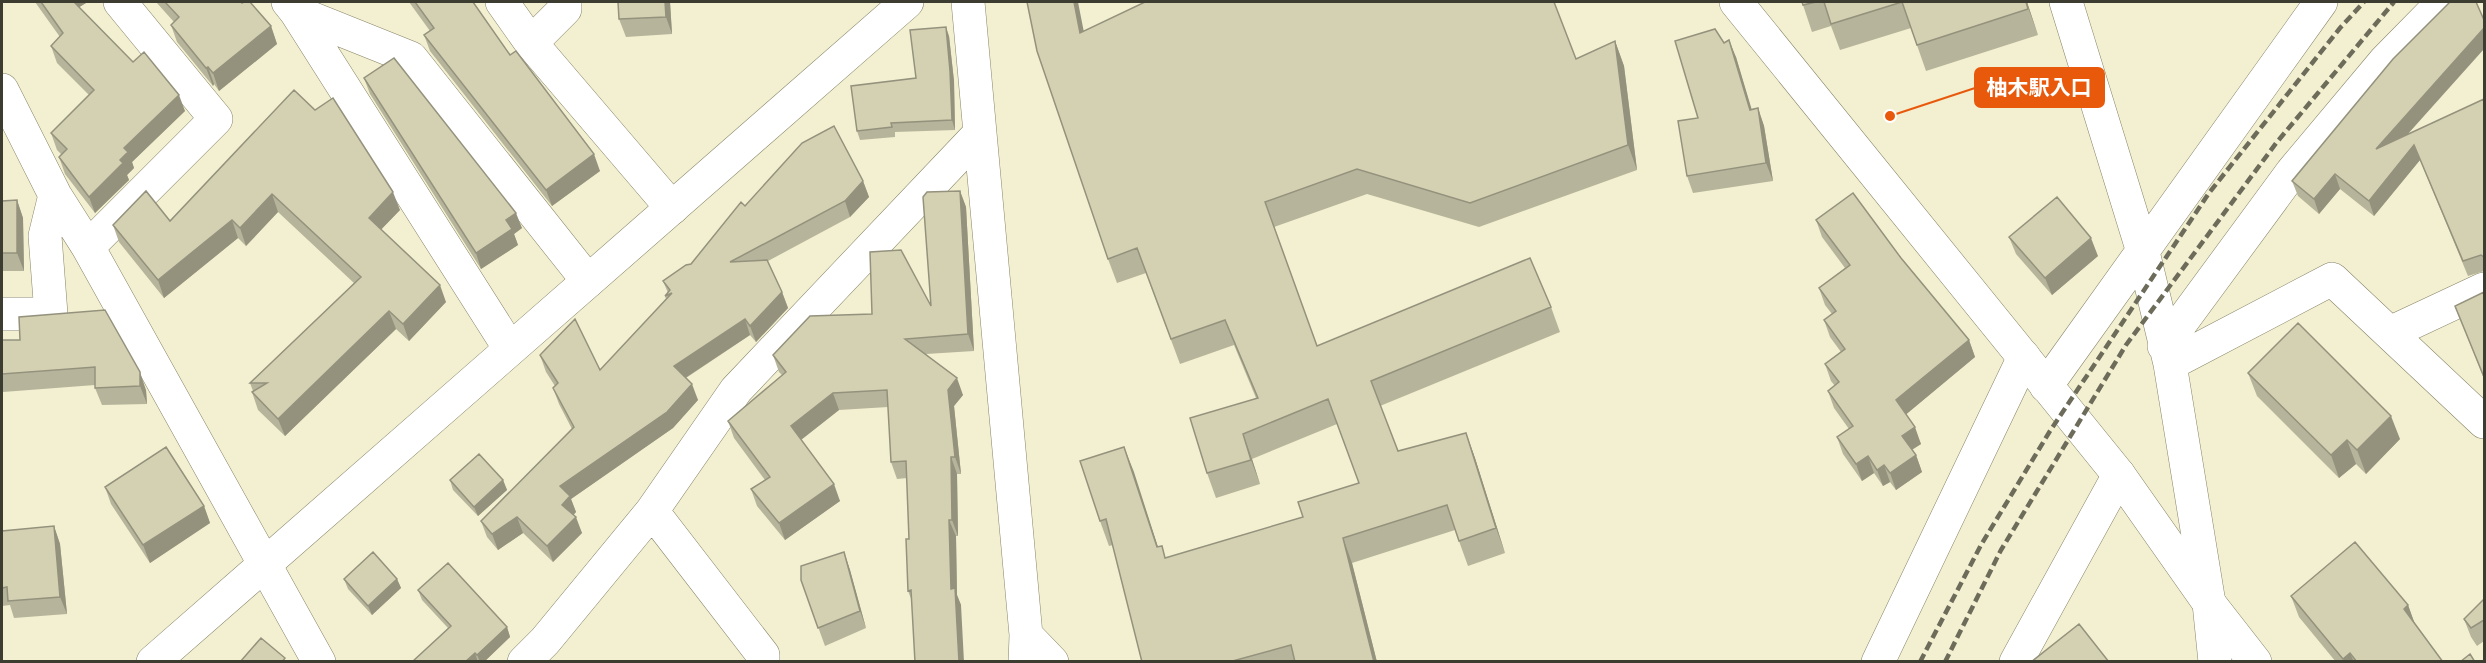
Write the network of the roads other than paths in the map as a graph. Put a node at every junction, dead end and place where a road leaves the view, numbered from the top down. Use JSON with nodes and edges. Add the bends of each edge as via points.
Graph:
{"nodes":[{"id":1,"x":120,"y":2,"type":"edge"},
{"id":2,"x":502,"y":2,"type":"edge"},
{"id":3,"x":565,"y":2,"type":"edge"},
{"id":4,"x":908,"y":2,"type":"edge"},
{"id":5,"x":968,"y":2,"type":"edge"},
{"id":6,"x":1736,"y":2,"type":"edge"},
{"id":7,"x":2066,"y":2,"type":"edge"},
{"id":8,"x":2320,"y":2,"type":"edge"},
{"id":9,"x":2442,"y":2,"type":"edge"},
{"id":10,"x":292,"y":7,"type":"edge"},
{"id":11,"x":531,"y":43,"type":"junction"},
{"id":12,"x":2,"y":90,"type":"edge"},
{"id":13,"x":980,"y":133,"type":"junction"},
{"id":14,"x":55,"y":195,"type":"junction"},
{"id":15,"x":672,"y":208,"type":"junction"},
{"id":16,"x":88,"y":247,"type":"junction"},
{"id":17,"x":2143,"y":252,"type":"junction"},
{"id":18,"x":588,"y":281,"type":"junction"},
{"id":19,"x":2484,"y":289,"type":"edge"},
{"id":20,"x":2,"y":314,"type":"edge"},
{"id":21,"x":2390,"y":333,"type":"junction"},
{"id":22,"x":510,"y":349,"type":"junction"},
{"id":23,"x":2167,"y":355,"type":"junction"},
{"id":24,"x":2024,"y":357,"type":"junction"},
{"id":25,"x":2046,"y":386,"type":"junction"},
{"id":26,"x":2484,"y":422,"type":"edge"},
{"id":27,"x":2119,"y":475,"type":"junction"},
{"id":28,"x":652,"y":511,"type":"junction"},
{"id":29,"x":265,"y":564,"type":"junction"},
{"id":30,"x":2210,"y":603,"type":"junction"},
{"id":31,"x":1026,"y":648,"type":"edge"},
{"id":32,"x":153,"y":662,"type":"edge"},
{"id":33,"x":319,"y":662,"type":"edge"},
{"id":34,"x":524,"y":662,"type":"edge"},
{"id":35,"x":764,"y":662,"type":"edge"},
{"id":36,"x":1052,"y":662,"type":"edge"},
{"id":37,"x":1878,"y":662,"type":"edge"},
{"id":38,"x":2016,"y":662,"type":"edge"},
{"id":39,"x":2215,"y":662,"type":"edge"},
{"id":40,"x":2255,"y":662,"type":"edge"}],
"edges":[{"from":1,"to":16,"type":"street","via":[[216,119]]},
{"from":2,"to":11,"type":"street"},
{"from":3,"to":11,"type":"street","via":[[565,9]]},
{"from":4,"to":15,"type":"street"},
{"from":5,"to":13,"type":"street"},
{"from":6,"to":24,"type":"street"},
{"from":7,"to":17,"type":"street"},
{"from":8,"to":17,"type":"street"},
{"from":9,"to":23,"type":"street","via":[[2385,61],[2292,172]]},
{"from":10,"to":18,"type":"street","via":[[411,58]]},
{"from":10,"to":22,"type":"street"},
{"from":11,"to":15,"type":"street"},
{"from":12,"to":14,"type":"street"},
{"from":13,"to":28,"type":"street","via":[[736,390]]},
{"from":13,"to":31,"type":"street"},
{"from":14,"to":16,"type":"street"},
{"from":14,"to":20,"type":"street","via":[[45,236],[51,314]]},
{"from":15,"to":18,"type":"street"},
{"from":16,"to":29,"type":"street"},
{"from":17,"to":23,"type":"street"},
{"from":17,"to":25,"type":"street"},
{"from":18,"to":22,"type":"street"},
{"from":19,"to":21,"type":"street"},
{"from":21,"to":23,"type":"street","via":[[2332,279]]},
{"from":21,"to":26,"type":"street"},
{"from":22,"to":29,"type":"street"},
{"from":23,"to":30,"type":"street"},
{"from":24,"to":25,"type":"street"},
{"from":24,"to":37,"type":"street"},
{"from":25,"to":27,"type":"street"},
{"from":27,"to":30,"type":"street"},
{"from":27,"to":38,"type":"street"},
{"from":28,"to":34,"type":"street"},
{"from":28,"to":35,"type":"street","via":[[764,655]]},
{"from":29,"to":32,"type":"street"},
{"from":29,"to":33,"type":"street"},
{"from":30,"to":39,"type":"street"},
{"from":30,"to":40,"type":"street"},
{"from":31,"to":36,"type":"street"}]}
